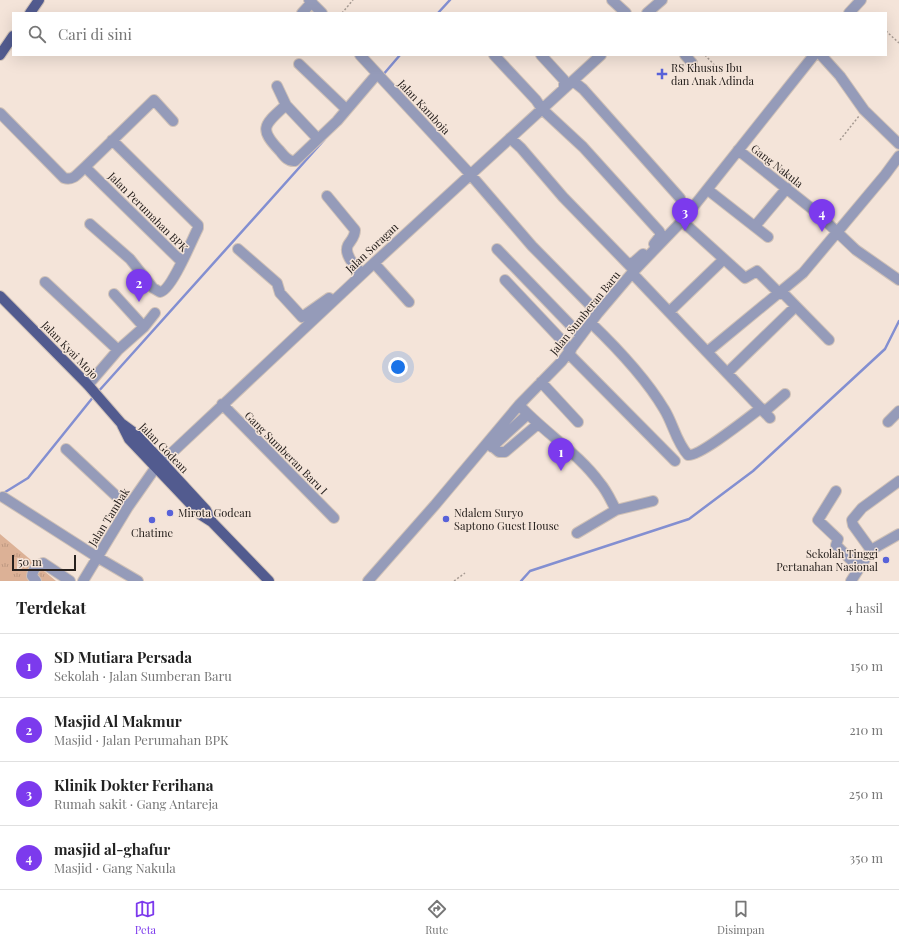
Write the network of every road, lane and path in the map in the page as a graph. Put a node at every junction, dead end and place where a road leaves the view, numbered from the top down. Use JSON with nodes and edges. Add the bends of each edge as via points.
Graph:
{"nodes":[{"id":1,"x":353,"y":0,"type":"edge"},
{"id":2,"x":612,"y":0,"type":"edge"},
{"id":3,"x":662,"y":0,"type":"edge"},
{"id":4,"x":862,"y":0,"type":"edge"},
{"id":5,"x":37,"y":1,"type":"edge"},
{"id":6,"x":310,"y":1,"type":"edge"},
{"id":7,"x":31,"y":12,"type":"edge"},
{"id":8,"x":303,"y":12,"type":"edge"},
{"id":9,"x":321,"y":12,"type":"edge"},
{"id":10,"x":343,"y":12,"type":"edge"},
{"id":11,"x":625,"y":12,"type":"edge"},
{"id":12,"x":648,"y":12,"type":"edge"},
{"id":13,"x":850,"y":12,"type":"edge"},
{"id":14,"x":887,"y":32,"type":"edge"},
{"id":15,"x":12,"y":37,"type":"edge"},
{"id":16,"x":899,"y":43,"type":"edge"},
{"id":17,"x":0,"y":55,"type":"edge"},
{"id":18,"x":361,"y":56,"type":"edge"},
{"id":19,"x":495,"y":56,"type":"edge"},
{"id":20,"x":542,"y":56,"type":"edge"},
{"id":21,"x":600,"y":56,"type":"edge"},
{"id":22,"x":706,"y":56,"type":"edge"},
{"id":23,"x":813,"y":56,"type":"edge"},
{"id":24,"x":822,"y":56,"type":"edge"},
{"id":25,"x":299,"y":64,"type":"dead end"},
{"id":26,"x":722,"y":73,"type":"dead end"},
{"id":27,"x":380,"y":78,"type":"junction"},
{"id":28,"x":573,"y":81,"type":"junction"},
{"id":29,"x":277,"y":86,"type":"dead end"},
{"id":30,"x":564,"y":89,"type":"junction"},
{"id":31,"x":286,"y":105,"type":"junction"},
{"id":32,"x":346,"y":109,"type":"junction"},
{"id":33,"x":542,"y":109,"type":"junction"},
{"id":34,"x":864,"y":110,"type":"junction"},
{"id":35,"x":0,"y":114,"type":"edge"},
{"id":36,"x":173,"y":121,"type":"dead end"},
{"id":37,"x":510,"y":138,"type":"junction"},
{"id":38,"x":112,"y":140,"type":"junction"},
{"id":39,"x":318,"y":140,"type":"junction"},
{"id":40,"x":840,"y":140,"type":"dead end"},
{"id":41,"x":899,"y":144,"type":"edge"},
{"id":42,"x":738,"y":150,"type":"junction"},
{"id":43,"x":899,"y":156,"type":"edge"},
{"id":44,"x":85,"y":167,"type":"junction"},
{"id":45,"x":470,"y":174,"type":"junction"},
{"id":46,"x":787,"y":188,"type":"junction"},
{"id":47,"x":708,"y":190,"type":"junction"},
{"id":48,"x":327,"y":196,"type":"dead end"},
{"id":49,"x":680,"y":198,"type":"dead end"},
{"id":50,"x":682,"y":221,"type":"junction"},
{"id":51,"x":90,"y":224,"type":"dead end"},
{"id":52,"x":755,"y":226,"type":"junction"},
{"id":53,"x":838,"y":232,"type":"junction"},
{"id":54,"x":768,"y":237,"type":"dead end"},
{"id":55,"x":238,"y":249,"type":"dead end"},
{"id":56,"x":497,"y":249,"type":"dead end"},
{"id":57,"x":724,"y":260,"type":"junction"},
{"id":58,"x":182,"y":262,"type":"junction"},
{"id":59,"x":374,"y":263,"type":"junction"},
{"id":60,"x":632,"y":269,"type":"junction"},
{"id":61,"x":362,"y":274,"type":"junction"},
{"id":62,"x":505,"y":280,"type":"dead end"},
{"id":63,"x":899,"y":280,"type":"edge"},
{"id":64,"x":45,"y":282,"type":"dead end"},
{"id":65,"x":781,"y":293,"type":"junction"},
{"id":66,"x":114,"y":294,"type":"dead end"},
{"id":67,"x":1,"y":298,"type":"edge"},
{"id":68,"x":409,"y":302,"type":"dead end"},
{"id":69,"x":795,"y":307,"type":"junction"},
{"id":70,"x":669,"y":312,"type":"junction"},
{"id":71,"x":155,"y":313,"type":"dead end"},
{"id":72,"x":598,"y":313,"type":"junction"},
{"id":73,"x":591,"y":323,"type":"junction"},
{"id":74,"x":144,"y":327,"type":"junction"},
{"id":75,"x":581,"y":336,"type":"junction"},
{"id":76,"x":829,"y":340,"type":"dead end"},
{"id":77,"x":118,"y":350,"type":"junction"},
{"id":78,"x":569,"y":352,"type":"junction"},
{"id":79,"x":707,"y":352,"type":"junction"},
{"id":80,"x":727,"y":373,"type":"junction"},
{"id":81,"x":541,"y":382,"type":"junction"},
{"id":82,"x":89,"y":386,"type":"junction"},
{"id":83,"x":785,"y":394,"type":"dead end"},
{"id":84,"x":222,"y":404,"type":"junction"},
{"id":85,"x":524,"y":411,"type":"junction"},
{"id":86,"x":899,"y":412,"type":"edge"},
{"id":87,"x":765,"y":413,"type":"junction"},
{"id":88,"x":578,"y":422,"type":"dead end"},
{"id":89,"x":888,"y":422,"type":"dead end"},
{"id":90,"x":122,"y":423,"type":"joint"},
{"id":91,"x":538,"y":424,"type":"junction"},
{"id":92,"x":490,"y":445,"type":"junction"},
{"id":93,"x":66,"y":449,"type":"dead end"},
{"id":94,"x":675,"y":461,"type":"dead end"},
{"id":95,"x":159,"y":464,"type":"junction"},
{"id":96,"x":899,"y":481,"type":"edge"},
{"id":97,"x":836,"y":491,"type":"dead end"},
{"id":98,"x":3,"y":497,"type":"dead end"},
{"id":99,"x":653,"y":501,"type":"dead end"},
{"id":100,"x":128,"y":507,"type":"junction"},
{"id":101,"x":616,"y":510,"type":"junction"},
{"id":102,"x":334,"y":518,"type":"dead end"},
{"id":103,"x":577,"y":533,"type":"dead end"},
{"id":104,"x":899,"y":534,"type":"edge"},
{"id":105,"x":871,"y":550,"type":"junction"},
{"id":106,"x":97,"y":557,"type":"junction"},
{"id":107,"x":859,"y":568,"type":"junction"},
{"id":108,"x":465,"y":573,"type":"dead end"},
{"id":109,"x":375,"y":579,"type":"edge"},
{"id":110,"x":36,"y":581,"type":"edge"},
{"id":111,"x":70,"y":581,"type":"edge"},
{"id":112,"x":83,"y":581,"type":"edge"},
{"id":113,"x":138,"y":581,"type":"edge"},
{"id":114,"x":270,"y":581,"type":"edge"},
{"id":115,"x":454,"y":581,"type":"edge"},
{"id":116,"x":851,"y":581,"type":"edge"}],
"edges":[{"from":1,"to":10,"type":"path"},
{"from":2,"to":11,"type":"street"},
{"from":3,"to":12,"type":"street"},
{"from":4,"to":13,"type":"street"},
{"from":5,"to":7,"type":"main road"},
{"from":6,"to":8,"type":"street"},
{"from":6,"to":9,"type":"street"},
{"from":14,"to":16,"type":"path"},
{"from":15,"to":17,"type":"main road"},
{"from":18,"to":27,"type":"street","name":"Jalan Kamboja"},
{"from":19,"to":33,"type":"street"},
{"from":20,"to":30,"type":"street","via":[[564,80]]},
{"from":21,"to":28,"type":"street","name":"Jalan Soragan"},
{"from":22,"to":26,"type":"path"},
{"from":23,"to":42,"type":"street","name":"Jalan Sumberan Baru"},
{"from":24,"to":34,"type":"street"},
{"from":25,"to":32,"type":"street"},
{"from":27,"to":32,"type":"street"},
{"from":27,"to":45,"type":"street","name":"Jalan Kamboja"},
{"from":28,"to":30,"type":"street","name":"Jalan Soragan"},
{"from":28,"to":49,"type":"street"},
{"from":29,"to":31,"type":"street"},
{"from":30,"to":33,"type":"street","name":"Jalan Soragan"},
{"from":31,"to":39,"type":"street"},
{"from":31,"to":39,"type":"street","via":[[268,124],[266,136],[271,142],[293,162]]},
{"from":32,"to":39,"type":"street"},
{"from":33,"to":37,"type":"street","name":"Jalan Soragan"},
{"from":33,"to":60,"type":"street","via":[[583,147],[659,231],[660,238],[634,262]]},
{"from":34,"to":40,"type":"path"},
{"from":34,"to":41,"type":"street"},
{"from":35,"to":44,"type":"street","via":[[64,178],[74,178]]},
{"from":36,"to":38,"type":"street","via":[[154,100]]},
{"from":37,"to":45,"type":"street","name":"Jalan Soragan"},
{"from":37,"to":60,"type":"street"},
{"from":38,"to":44,"type":"street"},
{"from":38,"to":58,"type":"street","name":"Jalan Perumahan BPK","via":[[198,225]]},
{"from":42,"to":46,"type":"street","name":"Gang Nakula"},
{"from":42,"to":47,"type":"street","name":"Jalan Sumberan Baru"},
{"from":43,"to":53,"type":"street"},
{"from":44,"to":58,"type":"street","name":"Jalan Perumahan BPK"},
{"from":45,"to":59,"type":"street","name":"Jalan Soragan"},
{"from":45,"to":72,"type":"street","name":"Jalan Kamboja","via":[[532,246]]},
{"from":46,"to":52,"type":"street"},
{"from":46,"to":53,"type":"street","name":"Gang Nakula"},
{"from":47,"to":50,"type":"street","name":"Jalan Sumberan Baru"},
{"from":47,"to":52,"type":"street"},
{"from":48,"to":61,"type":"street","via":[[355,230],[355,236],[347,252]]},
{"from":50,"to":57,"type":"street"},
{"from":50,"to":60,"type":"street","name":"Jalan Sumberan Baru"},
{"from":51,"to":58,"type":"street","via":[[130,259],[153,288],[160,292],[165,289]]},
{"from":52,"to":54,"type":"street"},
{"from":53,"to":63,"type":"street","name":"Gang Nakula","via":[[856,250]]},
{"from":53,"to":65,"type":"street","via":[[803,273]]},
{"from":55,"to":61,"type":"street","via":[[277,283],[280,293],[302,317]]},
{"from":56,"to":75,"type":"street"},
{"from":57,"to":65,"type":"street","via":[[744,278],[758,272]]},
{"from":57,"to":70,"type":"street"},
{"from":59,"to":61,"type":"street","name":"Jalan Soragan"},
{"from":59,"to":68,"type":"street"},
{"from":60,"to":70,"type":"street"},
{"from":60,"to":72,"type":"street","name":"Jalan Sumberan Baru"},
{"from":61,"to":84,"type":"street","name":"Jalan Soragan"},
{"from":62,"to":78,"type":"street"},
{"from":64,"to":77,"type":"street"},
{"from":65,"to":69,"type":"street"},
{"from":65,"to":79,"type":"street"},
{"from":66,"to":74,"type":"street"},
{"from":67,"to":82,"type":"main road","name":"Jalan Kyai Mojo"},
{"from":69,"to":76,"type":"street"},
{"from":69,"to":80,"type":"street"},
{"from":70,"to":79,"type":"street"},
{"from":71,"to":74,"type":"street"},
{"from":72,"to":73,"type":"street","name":"Jalan Sumberan Baru"},
{"from":73,"to":75,"type":"street","name":"Jalan Sumberan Baru"},
{"from":73,"to":87,"type":"street","via":[[630,363],[654,394],[688,455],[706,448]]},
{"from":74,"to":77,"type":"street"},
{"from":75,"to":78,"type":"street","name":"Jalan Sumberan Baru"},
{"from":77,"to":82,"type":"street"},
{"from":78,"to":81,"type":"street","name":"Jalan Sumberan Baru"},
{"from":78,"to":94,"type":"street"},
{"from":79,"to":80,"type":"street"},
{"from":80,"to":87,"type":"street"},
{"from":81,"to":85,"type":"street","name":"Jalan Sumberan Baru"},
{"from":81,"to":88,"type":"street"},
{"from":82,"to":90,"type":"main road","name":"Jalan Kyai Mojo"},
{"from":83,"to":87,"type":"street"},
{"from":84,"to":95,"type":"street","name":"Jalan Soragan"},
{"from":84,"to":102,"type":"street","name":"Gang Sumberan Baru I"},
{"from":85,"to":91,"type":"street"},
{"from":85,"to":92,"type":"street","name":"Jalan Sumberan Baru"},
{"from":86,"to":89,"type":"street"},
{"from":90,"to":95,"type":"main road","name":"Jalan Godean","via":[[129,440]]},
{"from":91,"to":92,"type":"street","via":[[505,452],[499,452]]},
{"from":91,"to":101,"type":"street","via":[[601,483]]},
{"from":92,"to":109,"type":"street","name":"Jalan Sumberan Baru"},
{"from":93,"to":100,"type":"street"},
{"from":95,"to":100,"type":"street","name":"Jalan Tambak"},
{"from":95,"to":114,"type":"main road","name":"Jalan Godean","via":[[201,515],[212,522]]},
{"from":96,"to":105,"type":"street","via":[[862,508],[852,520]]},
{"from":97,"to":107,"type":"street","via":[[818,520],[838,539],[836,544]]},
{"from":98,"to":106,"type":"street"},
{"from":99,"to":101,"type":"street"},
{"from":100,"to":106,"type":"street","name":"Jalan Tambak"},
{"from":101,"to":103,"type":"street"},
{"from":104,"to":105,"type":"street"},
{"from":105,"to":107,"type":"street"},
{"from":106,"to":112,"type":"street","name":"Jalan Tambak"},
{"from":106,"to":113,"type":"street"},
{"from":107,"to":116,"type":"street"},
{"from":108,"to":115,"type":"path"},
{"from":110,"to":111,"type":"street","via":[[32,576],[33,571],[43,563]]}]}
